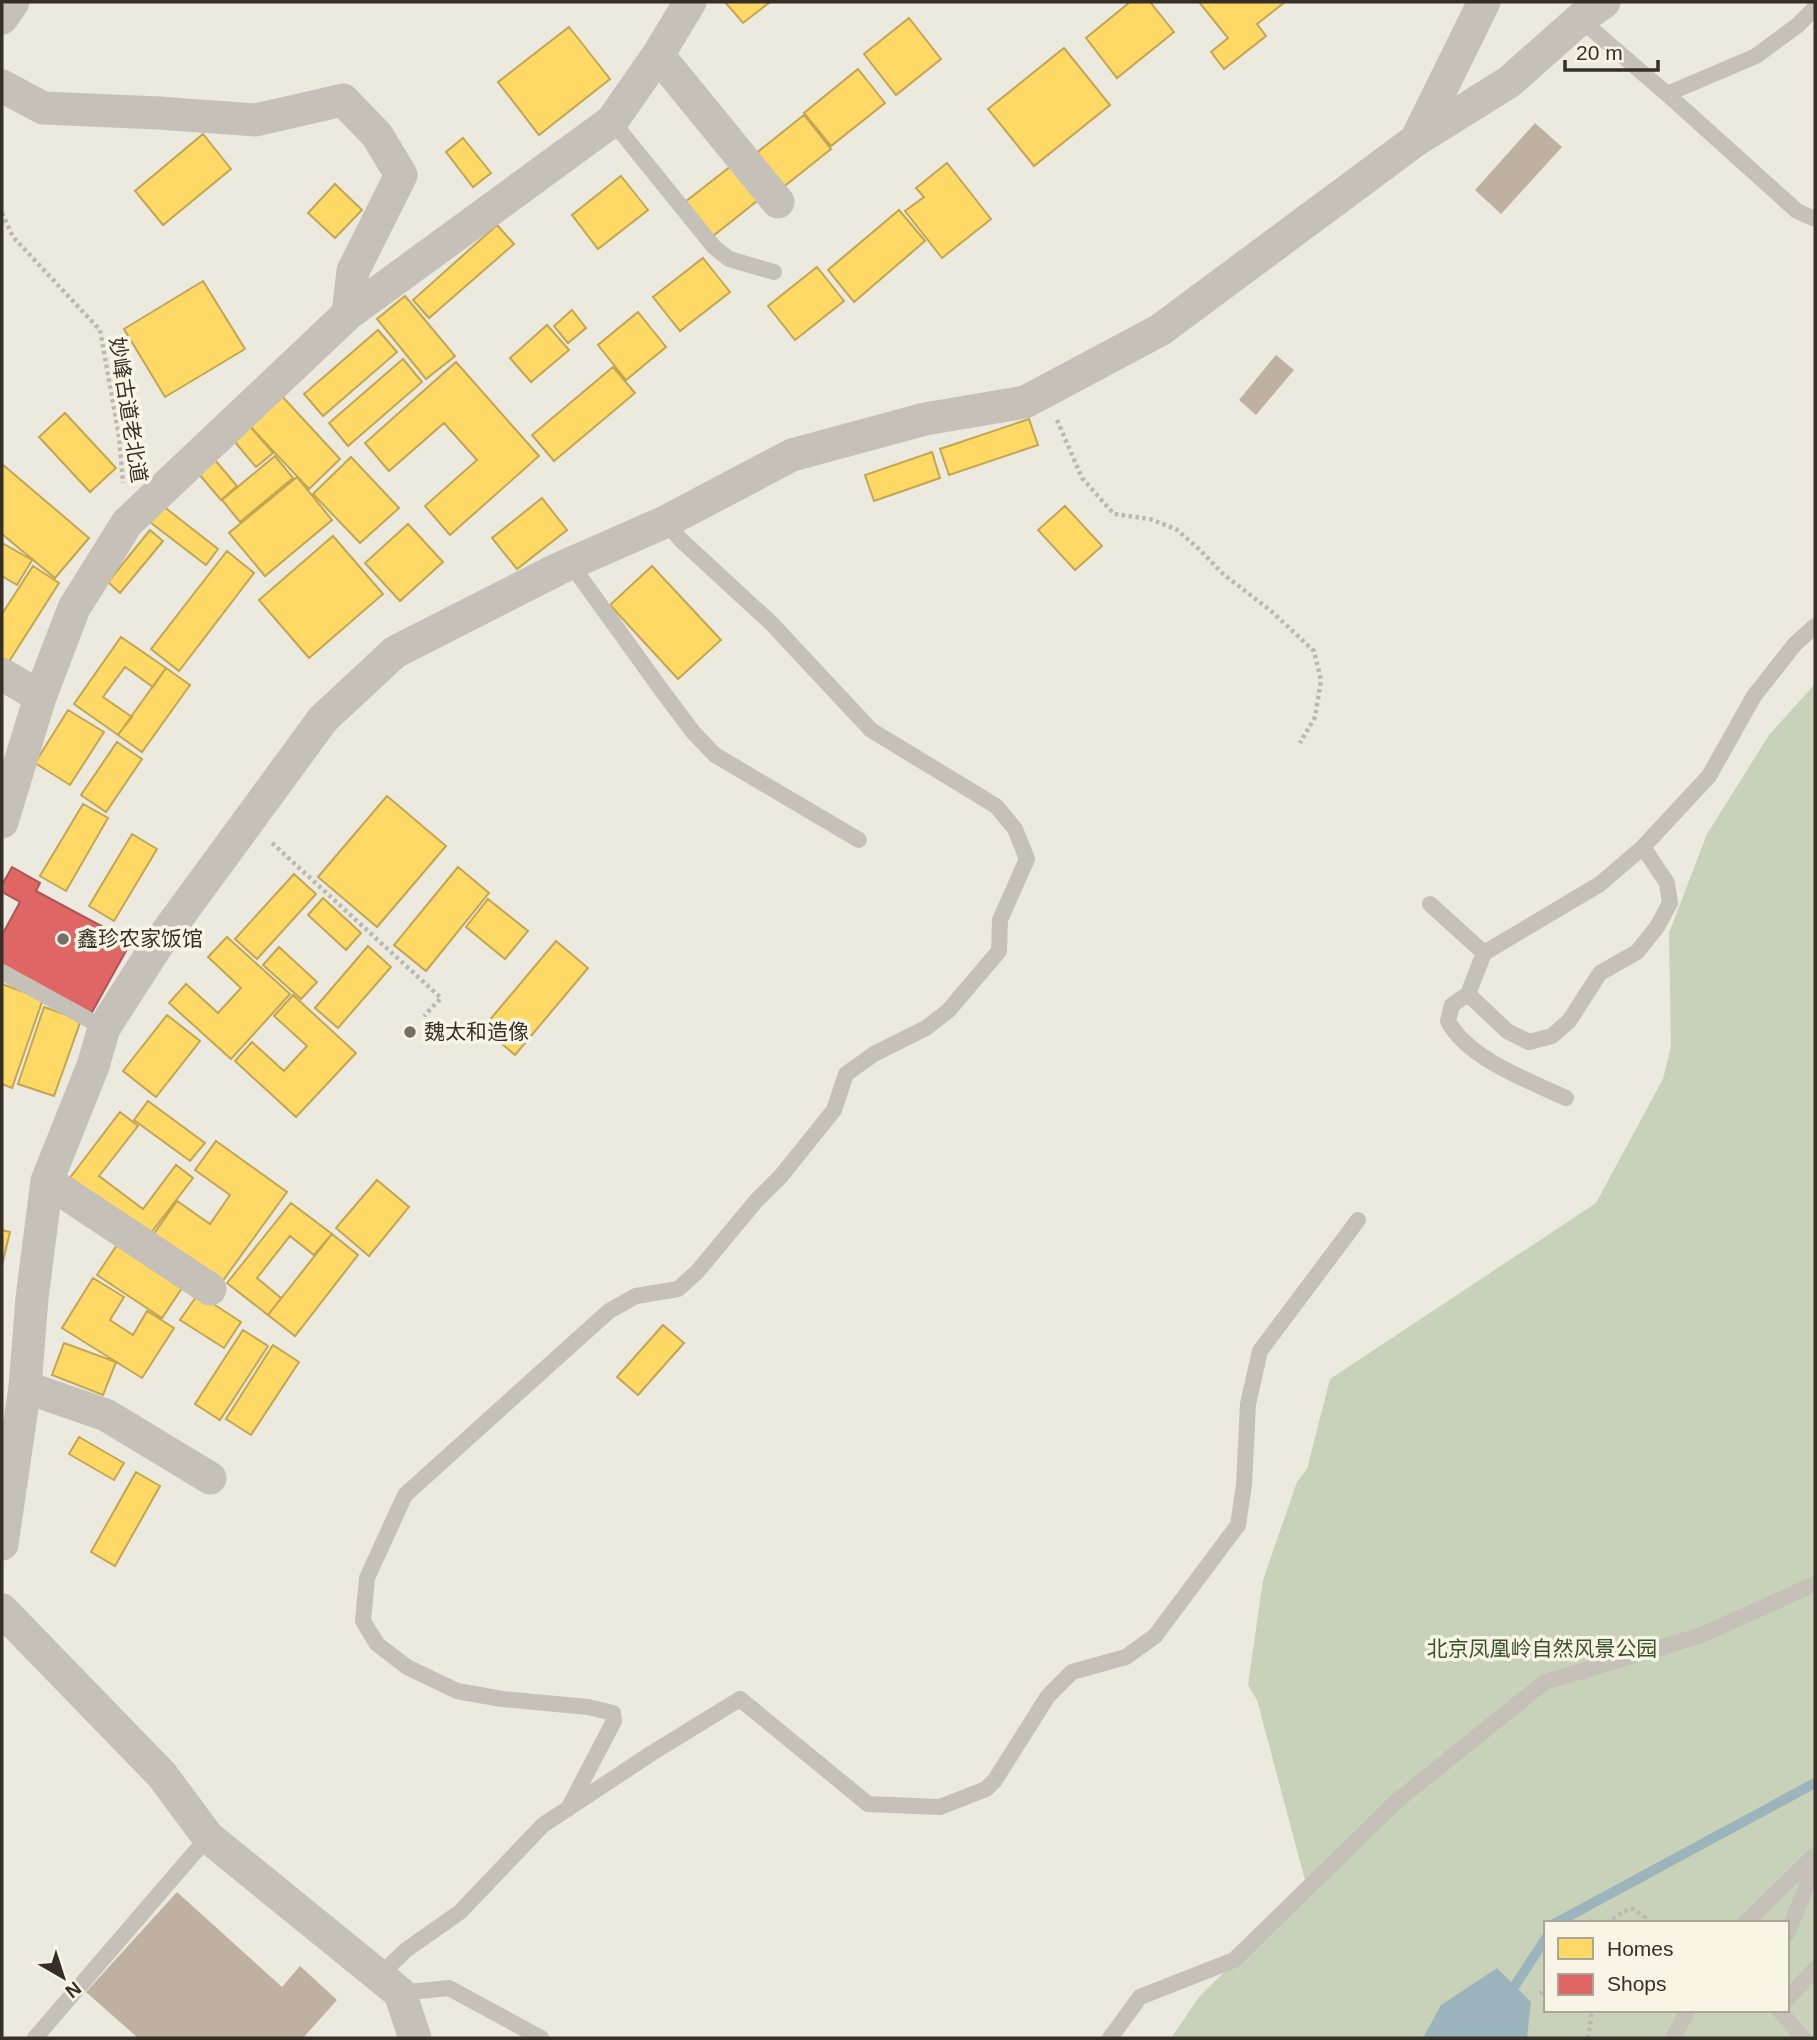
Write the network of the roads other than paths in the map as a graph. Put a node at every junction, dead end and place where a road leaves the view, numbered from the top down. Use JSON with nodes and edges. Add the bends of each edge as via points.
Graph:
{"nodes":[{"id":1,"x":13,"y":2,"type":"edge"},
{"id":2,"x":690,"y":2,"type":"edge"},
{"id":3,"x":1484,"y":2,"type":"edge"},
{"id":4,"x":1815,"y":8,"type":"edge"},
{"id":5,"x":1592,"y":11,"type":"edge"},
{"id":6,"x":2,"y":18,"type":"edge"},
{"id":7,"x":658,"y":55,"type":"junction"},
{"id":8,"x":2,"y":86,"type":"edge"},
{"id":9,"x":1667,"y":94,"type":"junction"},
{"id":10,"x":612,"y":121,"type":"junction"},
{"id":11,"x":1416,"y":140,"type":"junction"},
{"id":12,"x":778,"y":202,"type":"dead end"},
{"id":13,"x":1815,"y":219,"type":"edge"},
{"id":14,"x":774,"y":272,"type":"dead end"},
{"id":15,"x":348,"y":314,"type":"junction"},
{"id":16,"x":665,"y":522,"type":"junction"},
{"id":17,"x":570,"y":563,"type":"junction"},
{"id":18,"x":1815,"y":626,"type":"edge"},
{"id":19,"x":2,"y":674,"type":"edge"},
{"id":20,"x":40,"y":697,"type":"junction"},
{"id":21,"x":2,"y":822,"type":"edge"},
{"id":22,"x":859,"y":841,"type":"dead end"},
{"id":23,"x":1643,"y":847,"type":"junction"},
{"id":24,"x":1430,"y":904,"type":"dead end"},
{"id":25,"x":1484,"y":953,"type":"junction"},
{"id":26,"x":2,"y":972,"type":"edge"},
{"id":27,"x":1468,"y":994,"type":"junction"},
{"id":28,"x":104,"y":1028,"type":"junction"},
{"id":29,"x":1566,"y":1098,"type":"dead end"},
{"id":30,"x":47,"y":1181,"type":"junction"},
{"id":31,"x":1358,"y":1220,"type":"dead end"},
{"id":32,"x":210,"y":1289,"type":"dead end"},
{"id":33,"x":25,"y":1387,"type":"junction"},
{"id":34,"x":210,"y":1478,"type":"dead end"},
{"id":35,"x":2,"y":1544,"type":"edge"},
{"id":36,"x":1815,"y":1584,"type":"edge"},
{"id":37,"x":2,"y":1610,"type":"edge"},
{"id":38,"x":568,"y":1809,"type":"junction"},
{"id":39,"x":208,"y":1837,"type":"junction"},
{"id":40,"x":1815,"y":1855,"type":"edge"},
{"id":41,"x":1815,"y":1866,"type":"edge"},
{"id":42,"x":1747,"y":1921,"type":"edge"},
{"id":43,"x":1789,"y":1929,"type":"edge"},
{"id":44,"x":1815,"y":1969,"type":"edge"},
{"id":45,"x":390,"y":1984,"type":"junction"},
{"id":46,"x":1789,"y":1997,"type":"edge"},
{"id":47,"x":1687,"y":2012,"type":"edge"},
{"id":48,"x":1781,"y":2012,"type":"edge"},
{"id":49,"x":35,"y":2038,"type":"edge"},
{"id":50,"x":415,"y":2038,"type":"edge"},
{"id":51,"x":541,"y":2038,"type":"edge"},
{"id":52,"x":1110,"y":2038,"type":"edge"},
{"id":53,"x":1673,"y":2038,"type":"edge"},
{"id":54,"x":1803,"y":2038,"type":"edge"}],
"edges":[{"from":1,"to":6,"type":"street"},
{"from":2,"to":7,"type":"street"},
{"from":3,"to":11,"type":"street"},
{"from":4,"to":9,"type":"lane","via":[[1756,56]]},
{"from":5,"to":9,"type":"lane"},
{"from":5,"to":11,"type":"street","via":[[1509,82]]},
{"from":7,"to":10,"type":"street"},
{"from":7,"to":12,"type":"street"},
{"from":8,"to":15,"type":"street","via":[[43,108],[256,120],[343,100],[377,135],[401,175],[353,271]]},
{"from":9,"to":13,"type":"lane","via":[[1797,211]]},
{"from":10,"to":14,"type":"lane","via":[[714,247],[729,259]]},
{"from":10,"to":15,"type":"street"},
{"from":11,"to":16,"type":"street","via":[[1160,330],[1026,402],[925,419],[792,454]]},
{"from":15,"to":20,"type":"street","via":[[127,523],[74,608]]},
{"from":16,"to":17,"type":"street"},
{"from":16,"to":38,"type":"lane","via":[[771,622],[872,730],[996,806],[1015,829],[1027,859],[1000,920],[999,951],[948,1011],[846,1074],[834,1110],[697,1272],[678,1289],[636,1296],[610,1311],[405,1495],[367,1578],[363,1621],[377,1644],[407,1667],[457,1691],[613,1713],[614,1721]]},
{"from":17,"to":22,"type":"lane","via":[[693,732],[715,755]]},
{"from":17,"to":28,"type":"street","via":[[396,652],[323,719],[156,947]]},
{"from":18,"to":23,"type":"lane","via":[[1754,696],[1709,776]]},
{"from":19,"to":20,"type":"street"},
{"from":20,"to":21,"type":"street"},
{"from":23,"to":25,"type":"lane","via":[[1600,884]]},
{"from":23,"to":27,"type":"lane","via":[[1667,883],[1670,903],[1637,951],[1600,972],[1569,1021],[1552,1036],[1529,1042],[1507,1031]]},
{"from":24,"to":25,"type":"lane"},
{"from":25,"to":27,"type":"lane"},
{"from":26,"to":28,"type":"lane"},
{"from":27,"to":29,"type":"lane","via":[[1452,1005],[1448,1021],[1454,1034],[1475,1052]]},
{"from":28,"to":30,"type":"street"},
{"from":30,"to":32,"type":"street"},
{"from":30,"to":33,"type":"street"},
{"from":31,"to":38,"type":"lane","via":[[1260,1351],[1248,1404],[1238,1525],[1155,1636],[1126,1657],[1072,1672],[1048,1696],[986,1789],[940,1807],[868,1804],[740,1699]]},
{"from":33,"to":34,"type":"street","via":[[106,1415]]},
{"from":33,"to":35,"type":"street"},
{"from":36,"to":52,"type":"lane","via":[[1699,1636],[1545,1682],[1398,1800],[1234,1960],[1140,1997]]},
{"from":37,"to":39,"type":"street","via":[[162,1775]]},
{"from":38,"to":45,"type":"lane","via":[[542,1825],[460,1912],[406,1950]]},
{"from":39,"to":45,"type":"street"},
{"from":39,"to":49,"type":"lane"},
{"from":40,"to":42,"type":"lane"},
{"from":41,"to":43,"type":"lane"},
{"from":44,"to":46,"type":"lane"},
{"from":45,"to":50,"type":"street"},
{"from":45,"to":51,"type":"lane","via":[[449,1988]]},
{"from":47,"to":53,"type":"lane"},
{"from":48,"to":54,"type":"lane"}]}
